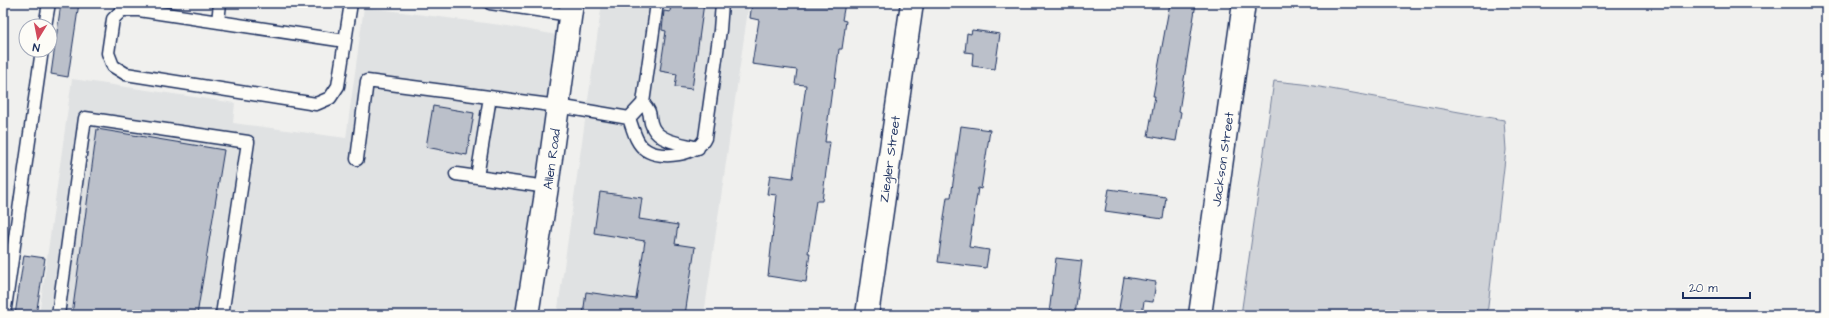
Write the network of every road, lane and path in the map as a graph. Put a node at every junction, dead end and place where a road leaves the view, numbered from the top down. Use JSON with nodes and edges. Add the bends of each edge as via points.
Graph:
{"nodes":[{"id":1,"x":49,"y":3,"type":"edge"},
{"id":2,"x":220,"y":3,"type":"edge"},
{"id":3,"x":351,"y":3,"type":"edge"},
{"id":4,"x":490,"y":3,"type":"edge"},
{"id":5,"x":657,"y":3,"type":"edge"},
{"id":6,"x":722,"y":3,"type":"edge"},
{"id":7,"x":912,"y":3,"type":"edge"},
{"id":8,"x":1244,"y":3,"type":"edge"},
{"id":9,"x":571,"y":9,"type":"edge"},
{"id":10,"x":46,"y":18,"type":"edge"},
{"id":11,"x":218,"y":22,"type":"junction"},
{"id":12,"x":345,"y":41,"type":"junction"},
{"id":13,"x":41,"y":58,"type":"edge"},
{"id":14,"x":490,"y":97,"type":"junction"},
{"id":15,"x":643,"y":103,"type":"junction"},
{"id":16,"x":558,"y":106,"type":"junction"},
{"id":17,"x":629,"y":118,"type":"junction"},
{"id":18,"x":698,"y":148,"type":"junction"},
{"id":19,"x":357,"y":159,"type":"dead end"},
{"id":20,"x":456,"y":174,"type":"dead end"},
{"id":21,"x":477,"y":176,"type":"junction"},
{"id":22,"x":548,"y":187,"type":"junction"},
{"id":23,"x":4,"y":315,"type":"edge"},
{"id":24,"x":58,"y":315,"type":"edge"},
{"id":25,"x":222,"y":315,"type":"edge"},
{"id":26,"x":527,"y":315,"type":"edge"},
{"id":27,"x":867,"y":315,"type":"edge"},
{"id":28,"x":1200,"y":315,"type":"edge"}],
"edges":[{"from":1,"to":10,"type":"lane"},
{"from":2,"to":11,"type":"lane"},
{"from":3,"to":12,"type":"lane"},
{"from":4,"to":9,"type":"lane"},
{"from":5,"to":15,"type":"lane"},
{"from":6,"to":18,"type":"lane","via":[[705,138]]},
{"from":7,"to":27,"type":"street","name":"Ziegler Street"},
{"from":8,"to":28,"type":"street","name":"Jackson Street"},
{"from":9,"to":16,"type":"street","name":"Allen Road"},
{"from":11,"to":12,"type":"lane"},
{"from":11,"to":12,"type":"lane","via":[[139,10],[122,10],[113,19],[108,53],[113,66],[126,74],[316,104],[330,98],[338,86]]},
{"from":13,"to":23,"type":"lane"},
{"from":14,"to":16,"type":"lane"},
{"from":14,"to":19,"type":"lane","via":[[367,82]]},
{"from":14,"to":21,"type":"lane"},
{"from":15,"to":17,"type":"lane"},
{"from":15,"to":18,"type":"lane","via":[[650,111],[653,128],[659,135]]},
{"from":16,"to":17,"type":"lane"},
{"from":16,"to":22,"type":"street","name":"Allen Road"},
{"from":17,"to":18,"type":"lane","via":[[638,143],[646,151],[676,156]]},
{"from":20,"to":21,"type":"lane"},
{"from":21,"to":22,"type":"lane"},
{"from":22,"to":26,"type":"street","name":"Allen Road"},
{"from":24,"to":25,"type":"lane","via":[[85,118],[248,142]]}]}
